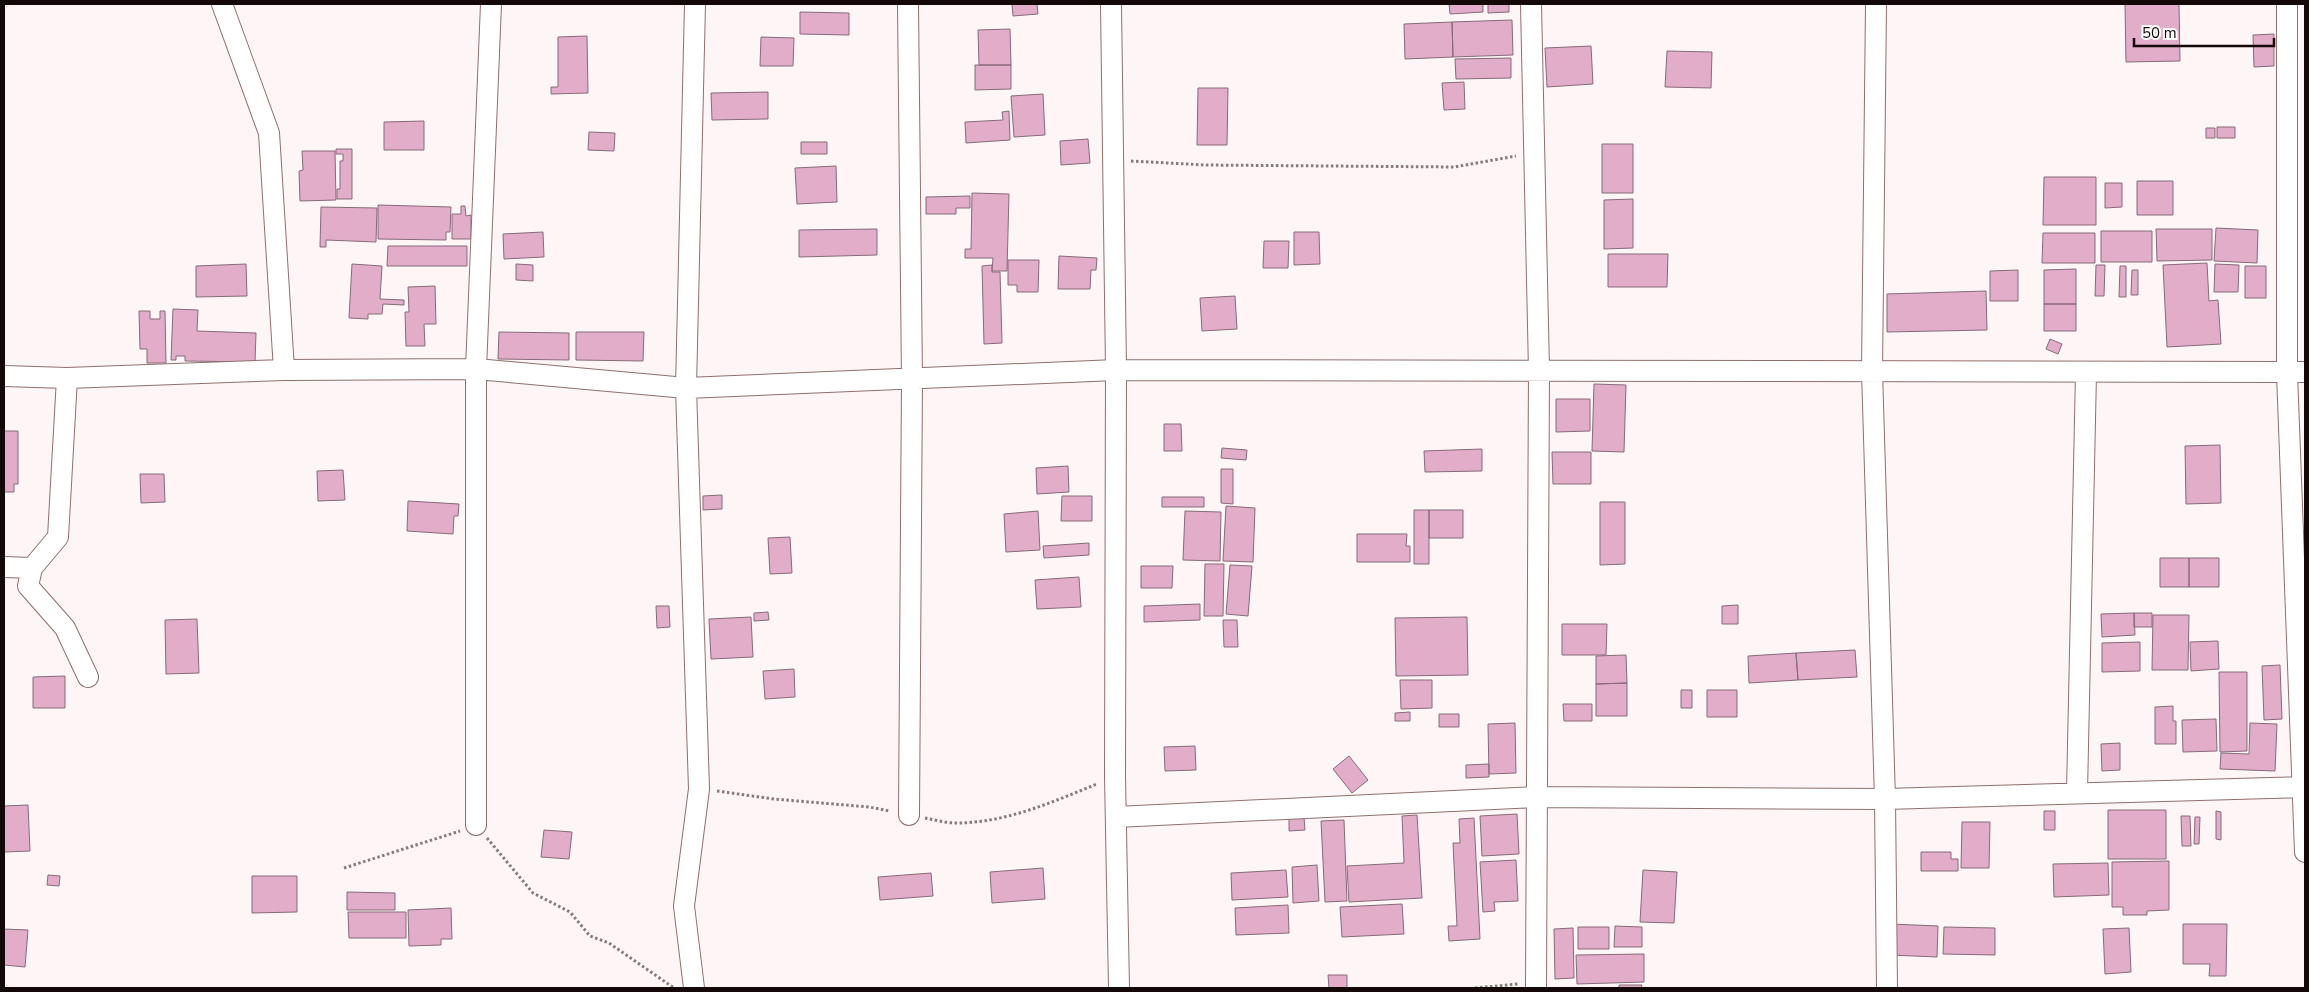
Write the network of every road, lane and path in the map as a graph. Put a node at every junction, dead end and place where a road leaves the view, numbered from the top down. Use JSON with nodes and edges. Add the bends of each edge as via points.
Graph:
{"nodes":[{"id":1,"x":222,"y":4,"type":"edge"},
{"id":2,"x":491,"y":4,"type":"edge"},
{"id":3,"x":695,"y":4,"type":"edge"},
{"id":4,"x":908,"y":4,"type":"edge"},
{"id":5,"x":1111,"y":4,"type":"edge"},
{"id":6,"x":1531,"y":4,"type":"edge"},
{"id":7,"x":1876,"y":4,"type":"edge"},
{"id":8,"x":2287,"y":4,"type":"edge"},
{"id":9,"x":1534,"y":152,"type":"junction"},
{"id":10,"x":1113,"y":160,"type":"junction"},
{"id":11,"x":476,"y":369,"type":"junction"},
{"id":12,"x":284,"y":370,"type":"junction"},
{"id":13,"x":1116,"y":370,"type":"junction"},
{"id":14,"x":1539,"y":371,"type":"junction"},
{"id":15,"x":1872,"y":371,"type":"junction"},
{"id":16,"x":2296,"y":372,"type":"edge"},
{"id":17,"x":2086,"y":373,"type":"junction"},
{"id":18,"x":4,"y":376,"type":"edge"},
{"id":19,"x":68,"y":378,"type":"junction"},
{"id":20,"x":912,"y":379,"type":"junction"},
{"id":21,"x":686,"y":388,"type":"junction"},
{"id":22,"x":4,"y":567,"type":"edge"},
{"id":23,"x":32,"y":568,"type":"junction"},
{"id":24,"x":88,"y":678,"type":"dead end"},
{"id":25,"x":2304,"y":787,"type":"junction"},
{"id":26,"x":2077,"y":792,"type":"junction"},
{"id":27,"x":1536,"y":797,"type":"junction"},
{"id":28,"x":1885,"y":799,"type":"junction"},
{"id":29,"x":909,"y":815,"type":"dead end"},
{"id":30,"x":1116,"y":817,"type":"junction"},
{"id":31,"x":476,"y":826,"type":"junction"},
{"id":32,"x":2305,"y":852,"type":"edge"},
{"id":33,"x":344,"y":868,"type":"dead end"},
{"id":34,"x":1536,"y":985,"type":"edge"},
{"id":35,"x":674,"y":988,"type":"edge"},
{"id":36,"x":694,"y":988,"type":"edge"},
{"id":37,"x":1119,"y":988,"type":"edge"},
{"id":38,"x":1475,"y":988,"type":"edge"},
{"id":39,"x":1887,"y":988,"type":"edge"}],
"edges":[{"from":1,"to":12,"type":"street","via":[[269,132]]},
{"from":2,"to":11,"type":"street"},
{"from":3,"to":21,"type":"street"},
{"from":4,"to":20,"type":"street"},
{"from":5,"to":10,"type":"street"},
{"from":6,"to":9,"type":"street"},
{"from":7,"to":15,"type":"street"},
{"from":8,"to":16,"type":"street"},
{"from":9,"to":10,"type":"path","via":[[1454,167],[1205,165]]},
{"from":9,"to":14,"type":"street"},
{"from":10,"to":13,"type":"street"},
{"from":11,"to":12,"type":"street"},
{"from":11,"to":21,"type":"street"},
{"from":11,"to":31,"type":"street"},
{"from":12,"to":19,"type":"street"},
{"from":13,"to":14,"type":"street"},
{"from":13,"to":20,"type":"street"},
{"from":13,"to":30,"type":"street"},
{"from":14,"to":15,"type":"street"},
{"from":14,"to":27,"type":"street"},
{"from":15,"to":17,"type":"street"},
{"from":15,"to":28,"type":"street"},
{"from":16,"to":17,"type":"street"},
{"from":16,"to":25,"type":"street"},
{"from":17,"to":26,"type":"street"},
{"from":18,"to":19,"type":"street"},
{"from":19,"to":23,"type":"street","via":[[58,537]]},
{"from":20,"to":21,"type":"street"},
{"from":20,"to":29,"type":"street"},
{"from":21,"to":36,"type":"street","via":[[699,789],[684,906]]},
{"from":22,"to":23,"type":"street"},
{"from":23,"to":24,"type":"street","via":[[28,586],[65,628]]},
{"from":25,"to":26,"type":"street"},
{"from":25,"to":32,"type":"street"},
{"from":26,"to":28,"type":"street"},
{"from":27,"to":28,"type":"street"},
{"from":27,"to":30,"type":"street"},
{"from":27,"to":34,"type":"street"},
{"from":28,"to":39,"type":"street"},
{"from":30,"to":37,"type":"street"},
{"from":31,"to":33,"type":"path"},
{"from":31,"to":35,"type":"path","via":[[533,893],[570,912],[590,936],[609,943]]},
{"from":34,"to":38,"type":"path"}]}
